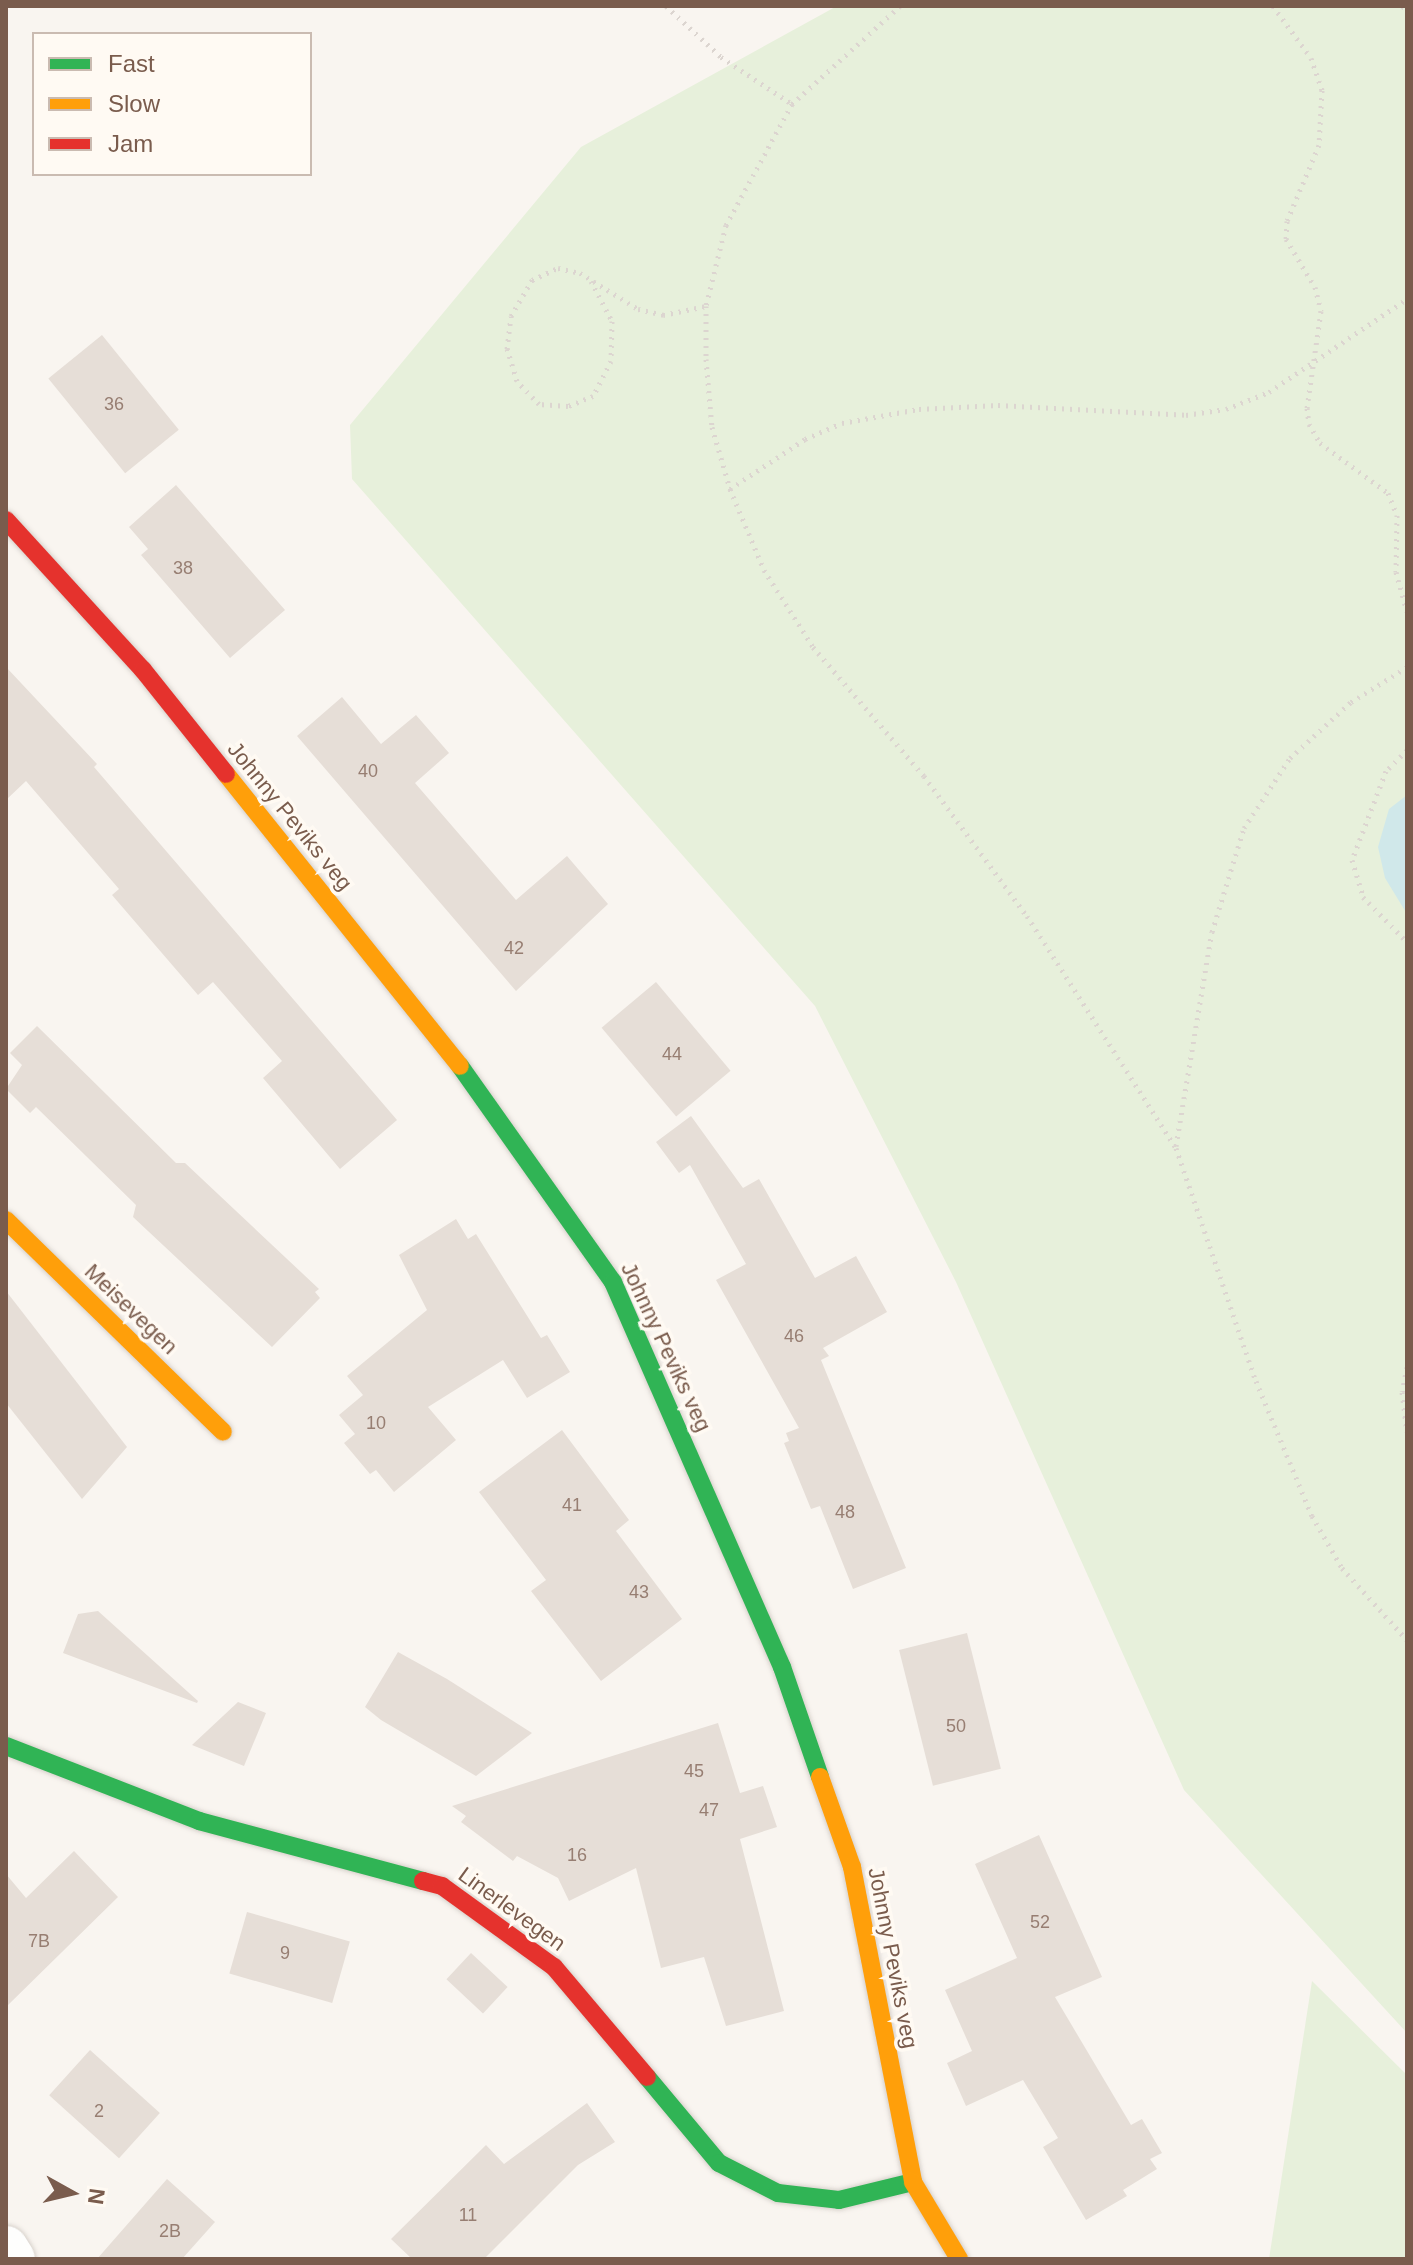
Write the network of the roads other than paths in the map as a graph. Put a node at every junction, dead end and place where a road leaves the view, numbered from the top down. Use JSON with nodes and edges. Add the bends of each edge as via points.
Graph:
{"nodes":[{"id":1,"x":6,"y":520,"type":"edge"},
{"id":2,"x":6,"y":1220,"type":"edge"},
{"id":3,"x":223,"y":1432,"type":"dead end"},
{"id":4,"x":6,"y":1746,"type":"edge"},
{"id":5,"x":913,"y":2182,"type":"junction"},
{"id":6,"x":6,"y":2248,"type":"edge"},
{"id":7,"x":13,"y":2259,"type":"edge"},
{"id":8,"x":959,"y":2259,"type":"edge"}],
"edges":[{"from":1,"to":5,"type":"street","name":"Johnny Peviks veg","via":[[143,670],[496,1111],[613,1282],[782,1667],[852,1867]]},
{"from":2,"to":3,"type":"street","name":"Meisevegen"},
{"from":4,"to":5,"type":"street","name":"Linerlevegen","via":[[199,1821],[442,1886],[554,1967],[719,2163],[778,2193],[839,2200]]},
{"from":5,"to":8,"type":"street","name":"Johnny Peviks veg"},
{"from":6,"to":7,"type":"street"}]}
